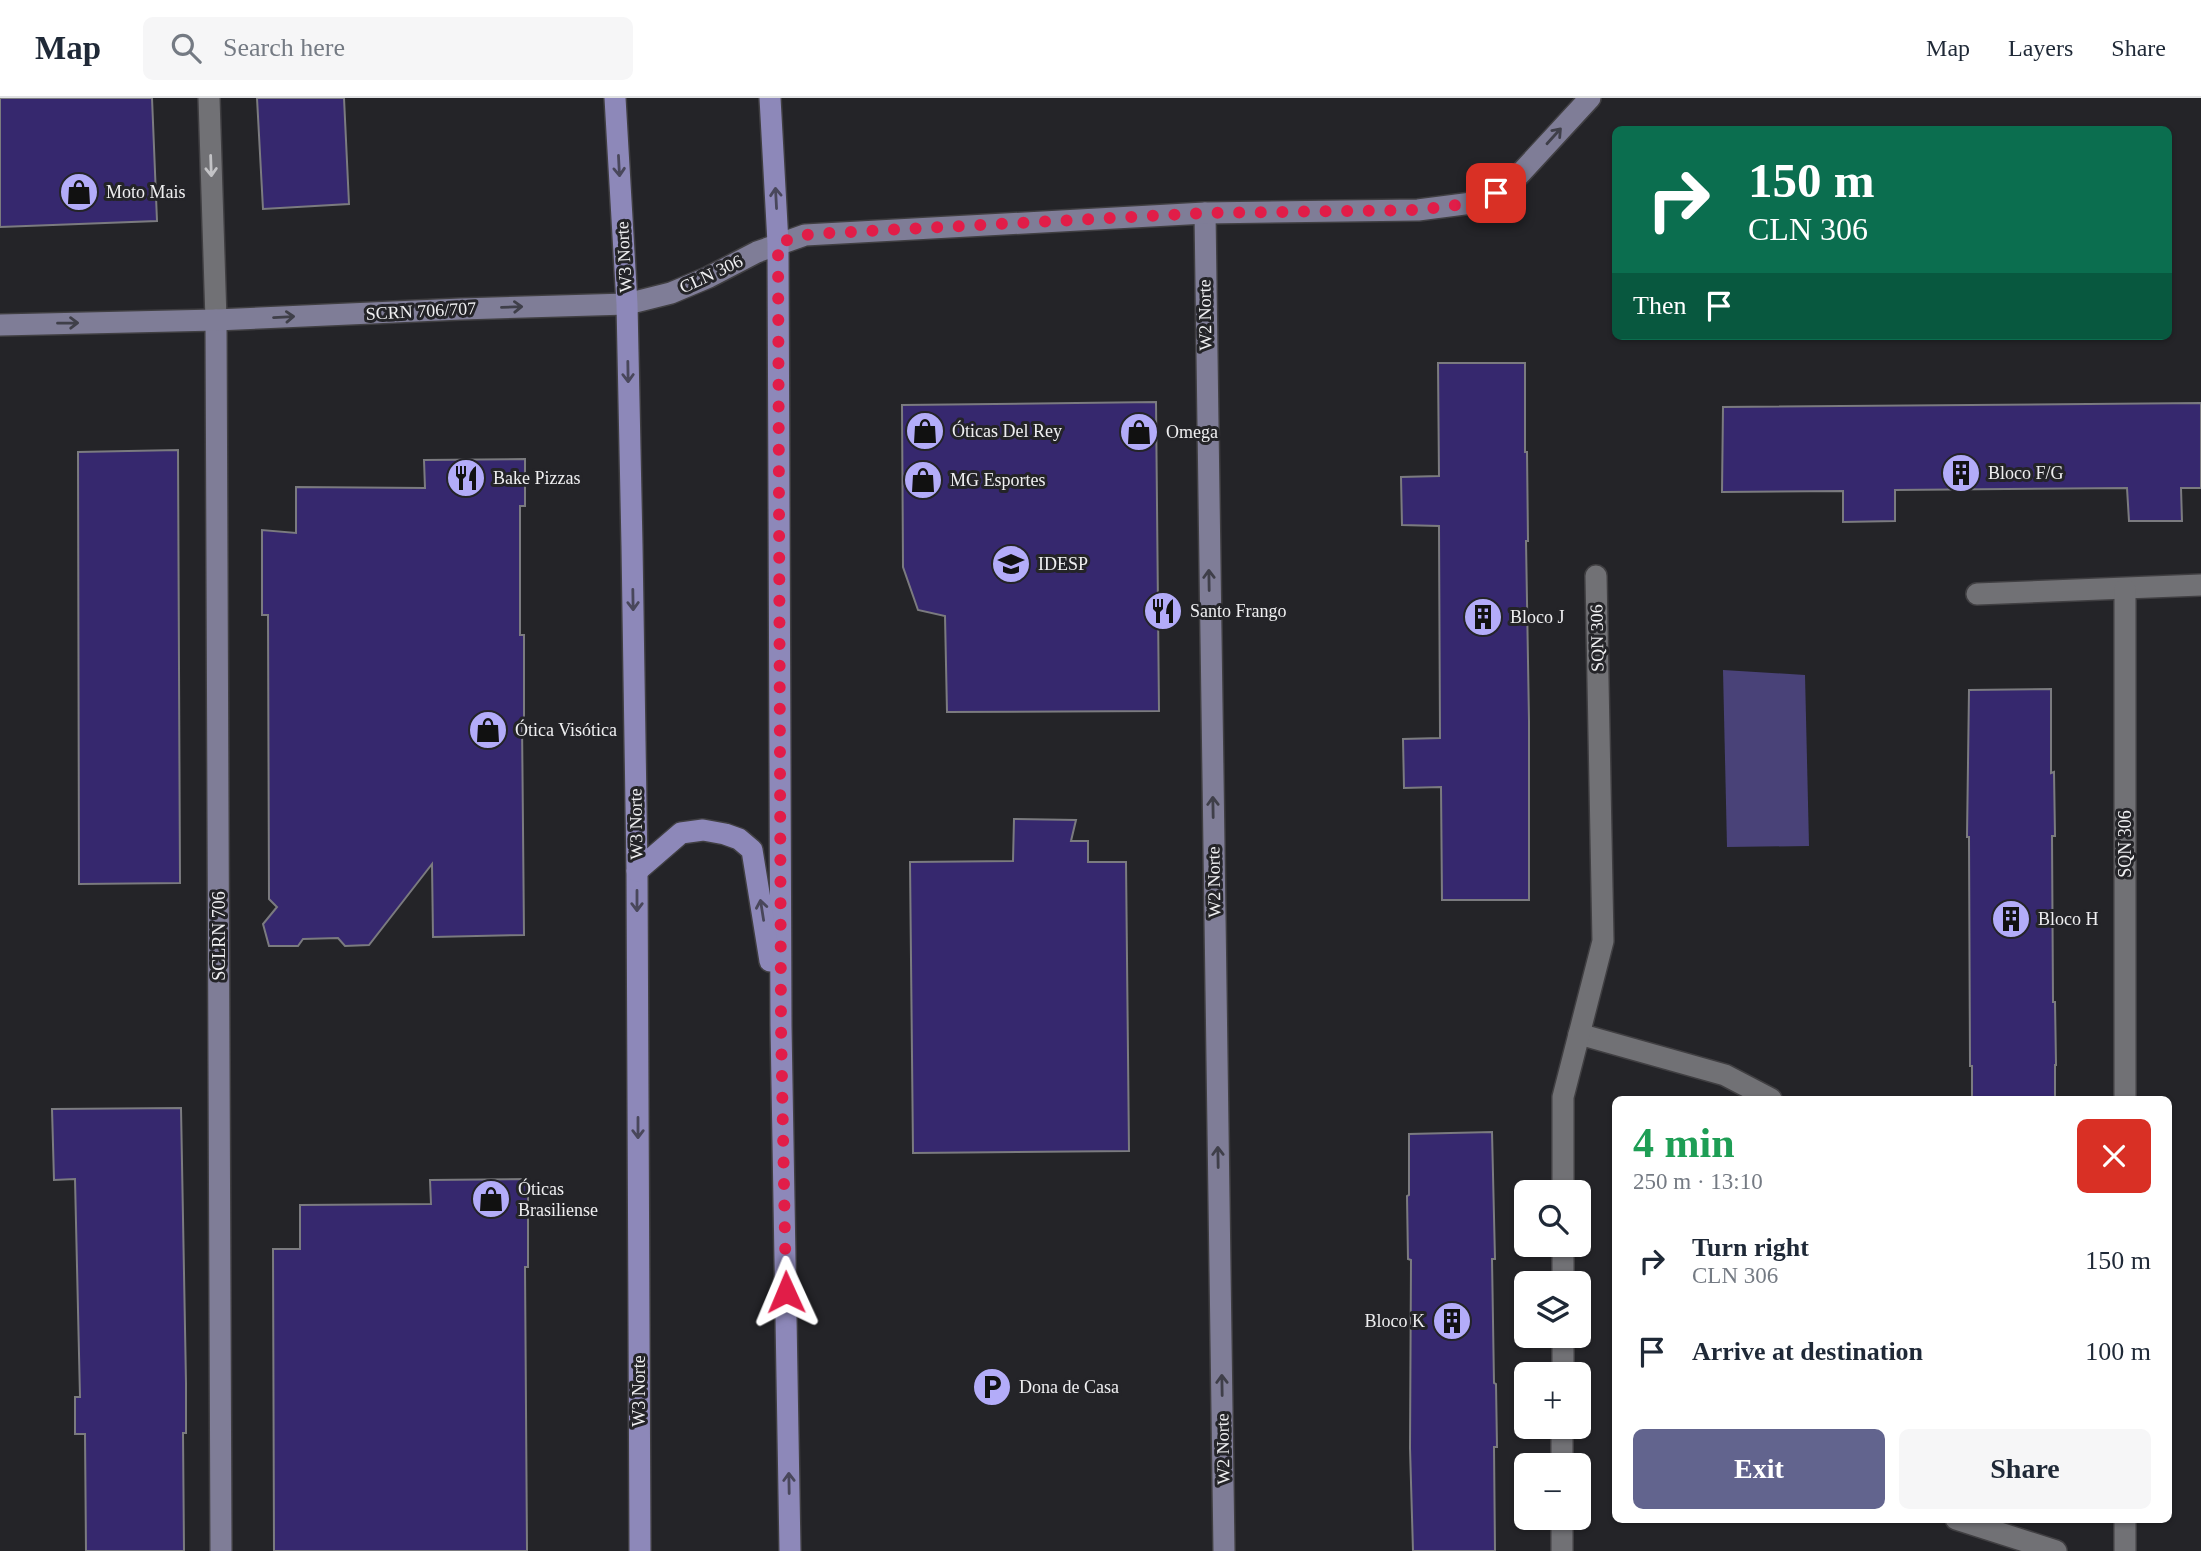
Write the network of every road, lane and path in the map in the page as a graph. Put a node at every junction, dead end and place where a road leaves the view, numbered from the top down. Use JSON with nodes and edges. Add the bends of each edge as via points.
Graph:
{"nodes":[{"id":1,"x":209,"y":98,"type":"edge"},
{"id":2,"x":615,"y":98,"type":"edge"},
{"id":3,"x":770,"y":98,"type":"edge"},
{"id":4,"x":1590,"y":98,"type":"edge"},
{"id":5,"x":1205,"y":213,"type":"junction"},
{"id":6,"x":778,"y":243,"type":"junction"},
{"id":7,"x":627,"y":304,"type":"junction"},
{"id":8,"x":216,"y":320,"type":"junction"},
{"id":9,"x":0,"y":325,"type":"edge"},
{"id":10,"x":1596,"y":576,"type":"dead end"},
{"id":11,"x":2201,"y":585,"type":"edge"},
{"id":12,"x":2125,"y":589,"type":"junction"},
{"id":13,"x":1977,"y":594,"type":"dead end"},
{"id":14,"x":637,"y":871,"type":"junction"},
{"id":15,"x":781,"y":1026,"type":"junction"},
{"id":16,"x":1579,"y":1034,"type":"junction"},
{"id":17,"x":1765,"y":1096,"type":"edge"},
{"id":18,"x":2125,"y":1096,"type":"edge"},
{"id":19,"x":1563,"y":1180,"type":"edge"},
{"id":20,"x":1968,"y":1523,"type":"edge"},
{"id":21,"x":2125,"y":1523,"type":"edge"},
{"id":22,"x":1562,"y":1530,"type":"edge"},
{"id":23,"x":221,"y":1551,"type":"edge"},
{"id":24,"x":640,"y":1551,"type":"edge"},
{"id":25,"x":790,"y":1551,"type":"edge"},
{"id":26,"x":1224,"y":1551,"type":"edge"},
{"id":27,"x":1562,"y":1551,"type":"edge"},
{"id":28,"x":2056,"y":1551,"type":"edge"},
{"id":29,"x":2125,"y":1551,"type":"edge"}],
"edges":[{"from":1,"to":8,"type":"street","one_way":true},
{"from":2,"to":7,"type":"main road","name":"W3 Norte","one_way":true},
{"from":6,"to":3,"type":"main road","one_way":true},
{"from":5,"to":4,"type":"street","name":"CLN 306","one_way":true,"via":[[1418,210],[1472,203],[1496,193],[1519,175]]},
{"from":5,"to":6,"type":"street","name":"CLN 306","via":[[830,233]]},
{"from":26,"to":5,"type":"street","name":"W2 Norte","one_way":true},
{"from":6,"to":7,"type":"street","name":"CLN 306","via":[[671,293]]},
{"from":6,"to":15,"type":"main road"},
{"from":8,"to":7,"type":"street","name":"SCRN 706/707","one_way":true},
{"from":7,"to":14,"type":"main road","name":"W3 Norte","one_way":true},
{"from":9,"to":8,"type":"street","name":"SCRN 706/707","one_way":true},
{"from":8,"to":23,"type":"street","name":"SCLRN 706"},
{"from":10,"to":16,"type":"street","name":"SQN 306","via":[[1603,941]]},
{"from":11,"to":12,"type":"street"},
{"from":12,"to":13,"type":"street"},
{"from":12,"to":18,"type":"street","name":"SQN 306"},
{"from":15,"to":14,"type":"main road","one_way":true,"via":[[752,850],[724,834],[704,830],[681,833]]},
{"from":14,"to":24,"type":"main road","name":"W3 Norte","one_way":true},
{"from":25,"to":15,"type":"main road","one_way":true},
{"from":16,"to":17,"type":"street","via":[[1725,1075]]},
{"from":16,"to":19,"type":"street","name":"SQN 306","via":[[1563,1097]]},
{"from":20,"to":28,"type":"street"},
{"from":21,"to":29,"type":"street"},
{"from":22,"to":27,"type":"street"}]}
